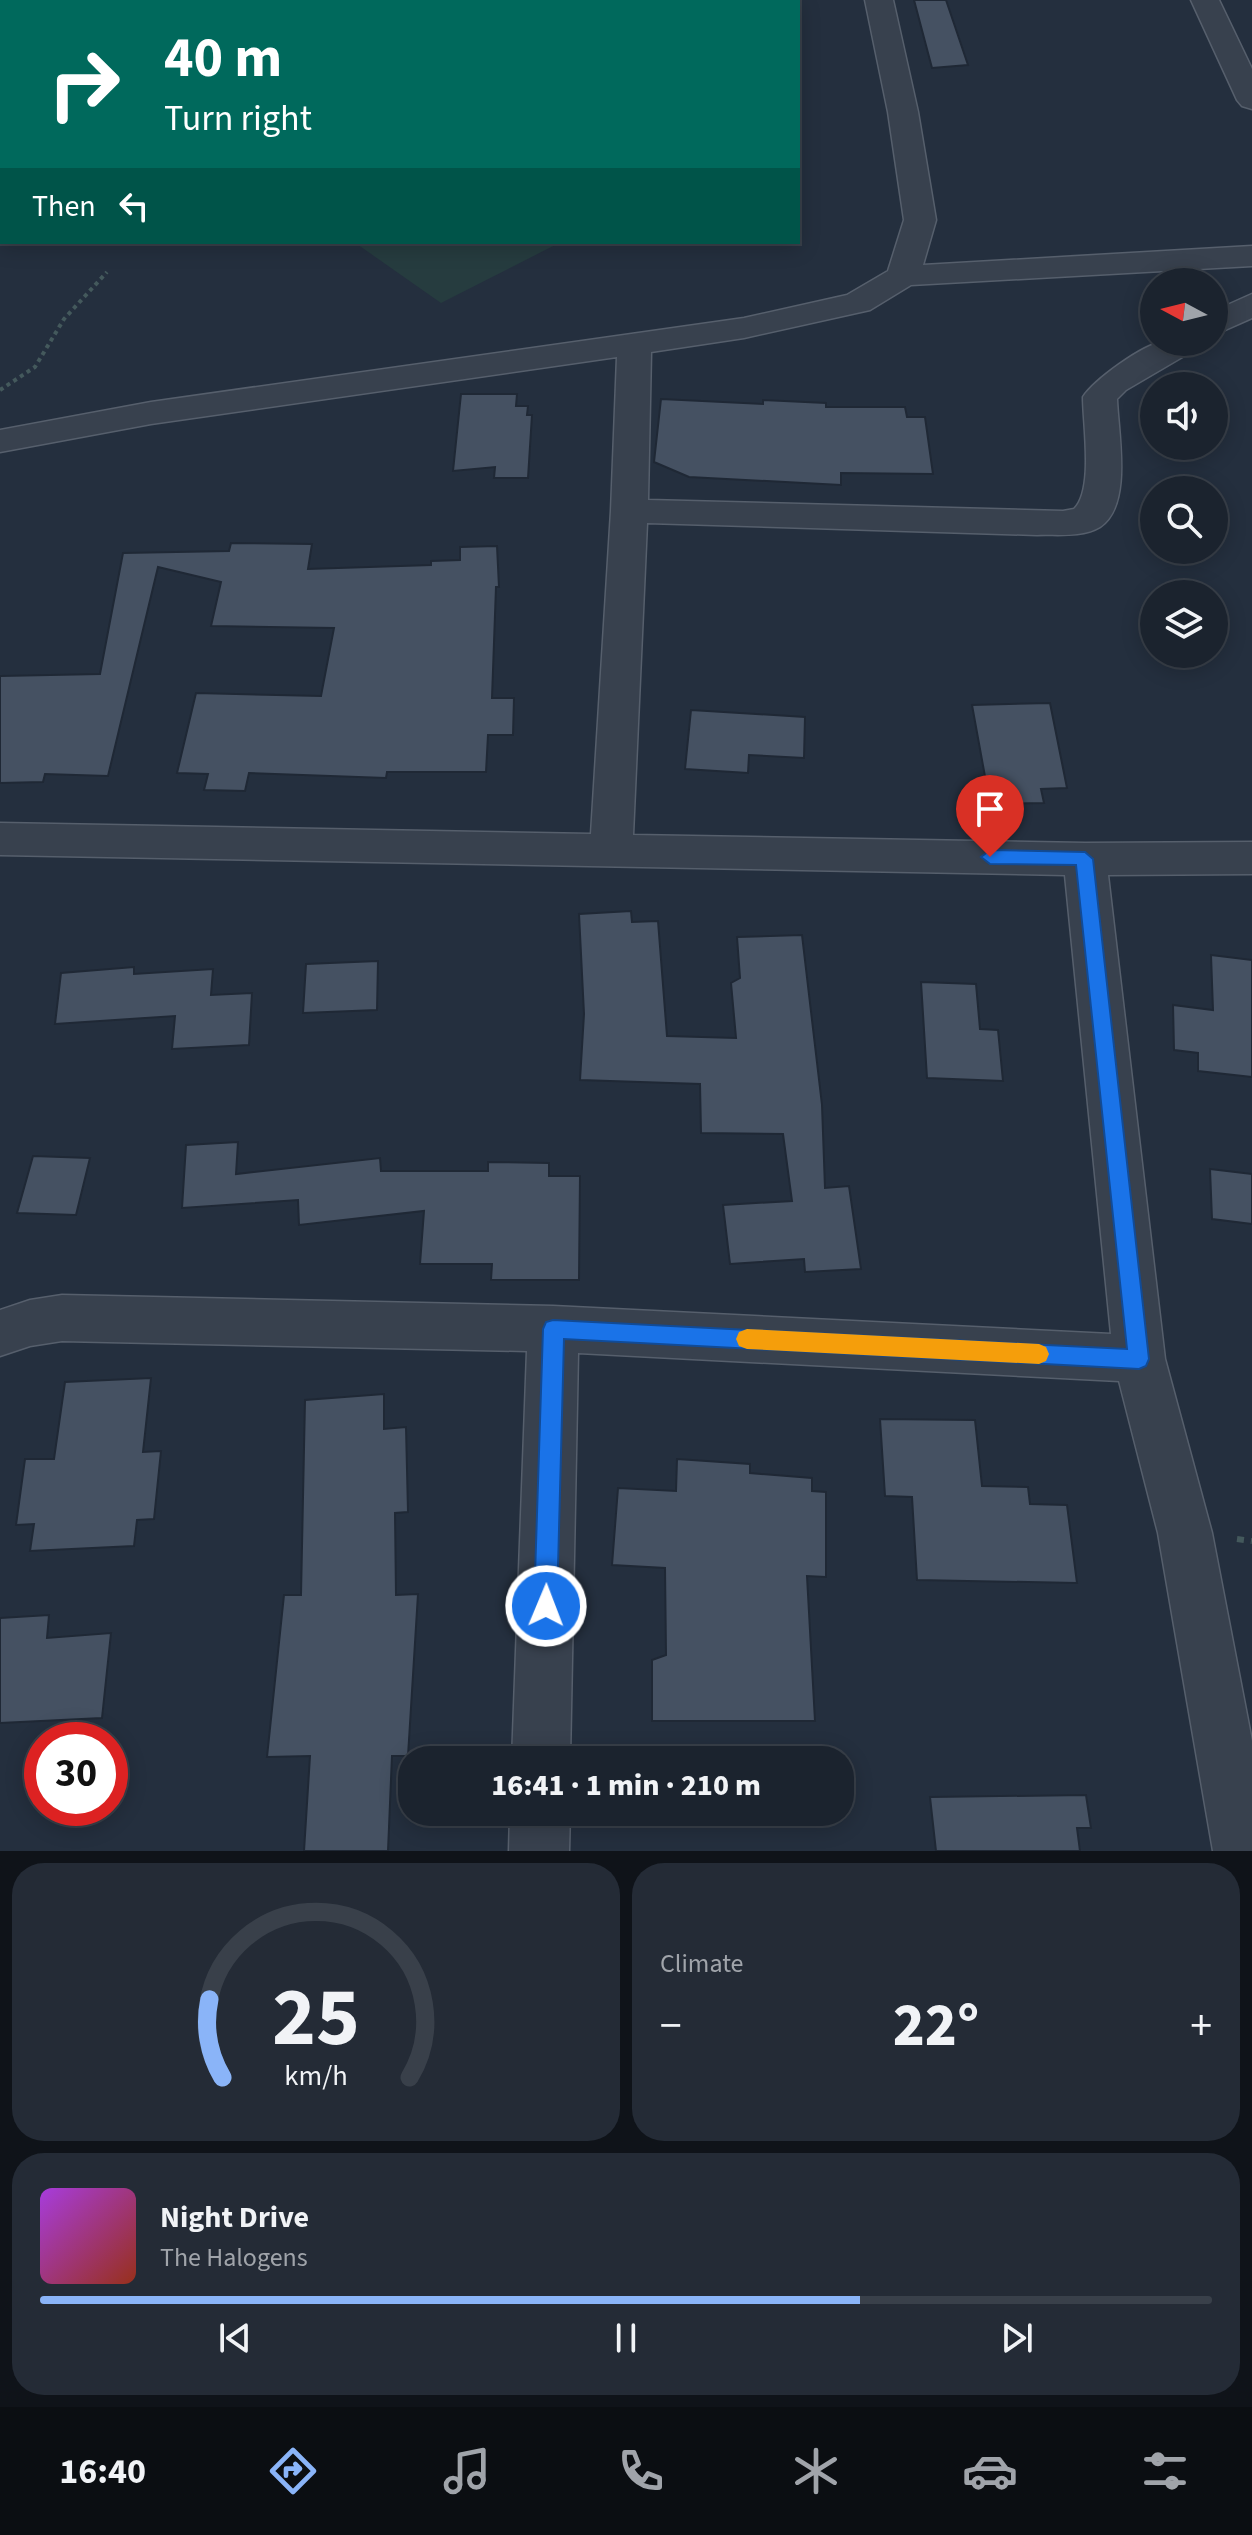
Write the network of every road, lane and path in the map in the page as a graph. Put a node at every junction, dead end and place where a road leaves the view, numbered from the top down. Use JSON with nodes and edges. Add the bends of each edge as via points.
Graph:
{"nodes":[{"id":1,"x":879,"y":0,"type":"edge"},
{"id":2,"x":1205,"y":0,"type":"edge"},
{"id":3,"x":1252,"y":100,"type":"edge"},
{"id":4,"x":1252,"y":256,"type":"edge"},
{"id":5,"x":107,"y":272,"type":"dead end"},
{"id":6,"x":903,"y":276,"type":"junction"},
{"id":7,"x":1252,"y":304,"type":"edge"},
{"id":8,"x":1228,"y":317,"type":"edge"},
{"id":9,"x":634,"y":343,"type":"junction"},
{"id":10,"x":1160,"y":356,"type":"edge"},
{"id":11,"x":0,"y":390,"type":"edge"},
{"id":12,"x":0,"y":441,"type":"edge"},
{"id":13,"x":629,"y":511,"type":"junction"},
{"id":14,"x":0,"y":839,"type":"edge"},
{"id":15,"x":611,"y":850,"type":"junction"},
{"id":16,"x":1252,"y":858,"type":"edge"},
{"id":17,"x":1085,"y":859,"type":"junction"},
{"id":18,"x":553,"y":1329,"type":"junction"},
{"id":19,"x":0,"y":1333,"type":"edge"},
{"id":20,"x":1139,"y":1359,"type":"junction"},
{"id":21,"x":541,"y":1746,"type":"edge"},
{"id":22,"x":540,"y":1826,"type":"edge"},
{"id":23,"x":539,"y":1851,"type":"edge"},
{"id":24,"x":1243,"y":1851,"type":"edge"}],
"edges":[{"from":1,"to":6,"type":"street","via":[[920,220]]},
{"from":2,"to":3,"type":"street"},
{"from":4,"to":6,"type":"street"},
{"from":5,"to":11,"type":"path","via":[[64,319],[35,367]]},
{"from":6,"to":9,"type":"street","via":[[858,303],[744,328]]},
{"from":7,"to":8,"type":"street"},
{"from":9,"to":12,"type":"street","via":[[151,413]]},
{"from":9,"to":13,"type":"street"},
{"from":10,"to":13,"type":"street","via":[[1100,397],[1102,487],[1099,508],[1086,520]]},
{"from":13,"to":15,"type":"street"},
{"from":14,"to":15,"type":"street"},
{"from":15,"to":17,"type":"street"},
{"from":16,"to":17,"type":"street"},
{"from":17,"to":20,"type":"street"},
{"from":18,"to":19,"type":"street","via":[[62,1318]]},
{"from":18,"to":20,"type":"street"},
{"from":18,"to":21,"type":"street"},
{"from":20,"to":24,"type":"street","via":[[1185,1533]]},
{"from":22,"to":23,"type":"street"}]}
